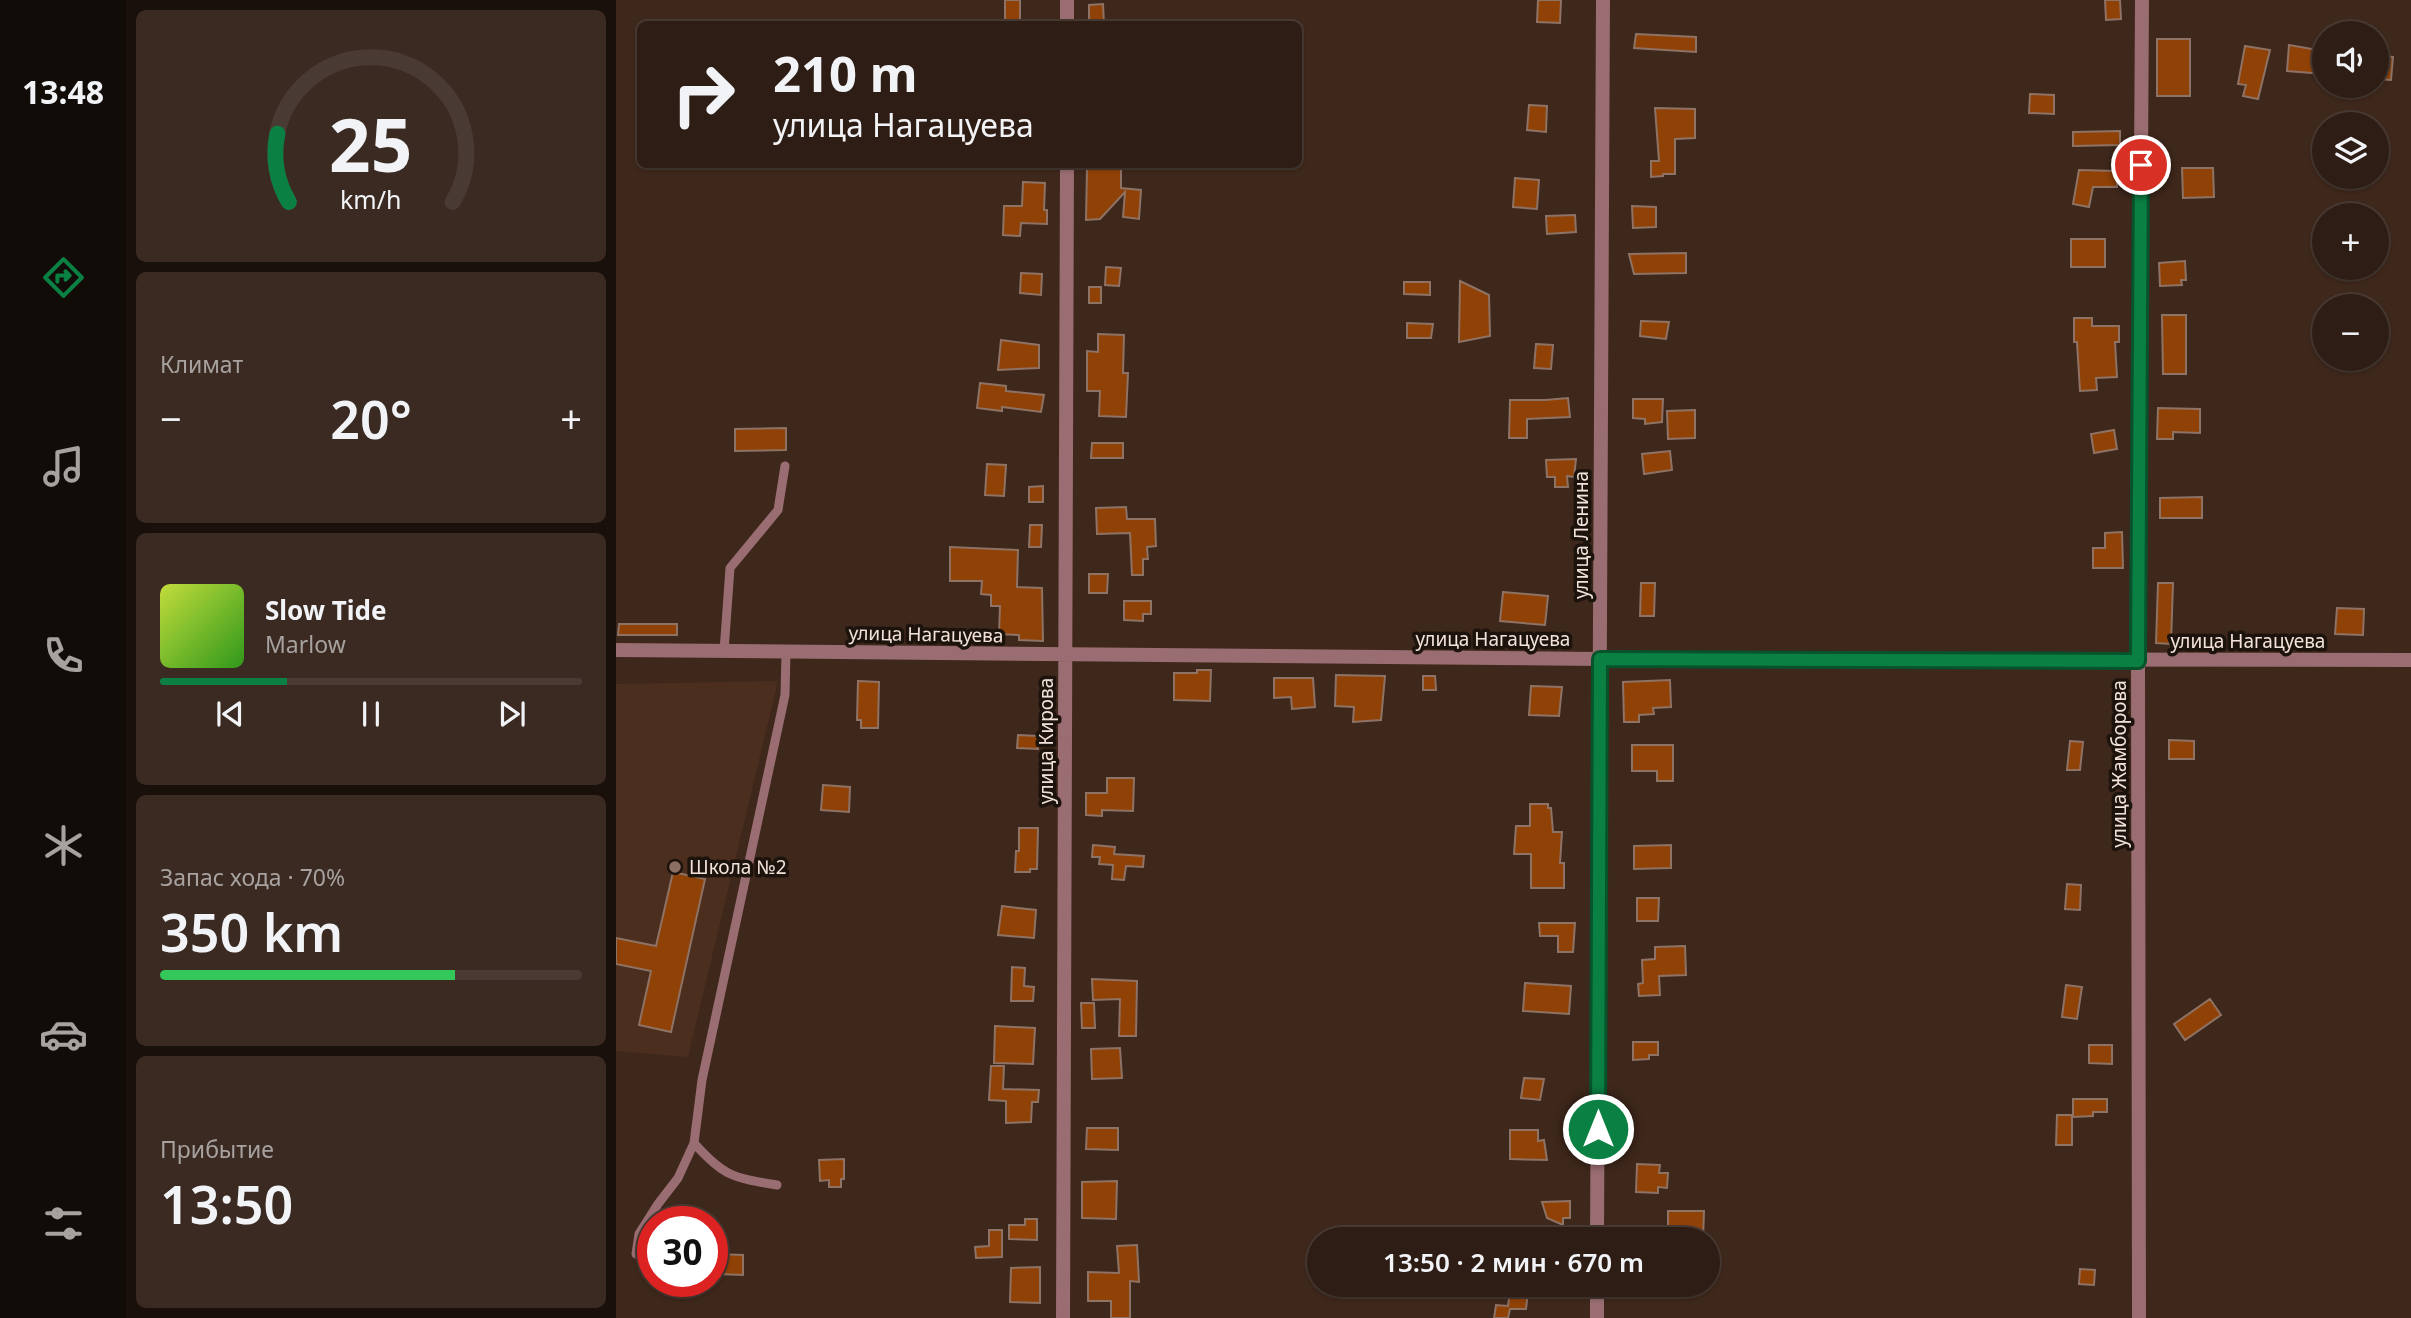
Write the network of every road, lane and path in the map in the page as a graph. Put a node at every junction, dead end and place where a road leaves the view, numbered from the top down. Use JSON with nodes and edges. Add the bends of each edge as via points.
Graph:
{"nodes":[{"id":1,"x":1067,"y":0,"type":"edge"},
{"id":2,"x":1603,"y":0,"type":"edge"},
{"id":3,"x":2142,"y":0,"type":"edge"},
{"id":4,"x":1067,"y":21,"type":"edge"},
{"id":5,"x":1067,"y":168,"type":"edge"},
{"id":6,"x":785,"y":466,"type":"dead end"},
{"id":7,"x":616,"y":650,"type":"edge"},
{"id":8,"x":724,"y":651,"type":"junction"},
{"id":9,"x":786,"y":652,"type":"junction"},
{"id":10,"x":1065,"y":654,"type":"junction"},
{"id":11,"x":1600,"y":659,"type":"junction"},
{"id":12,"x":2411,"y":660,"type":"edge"},
{"id":13,"x":2138,"y":661,"type":"junction"},
{"id":14,"x":694,"y":1143,"type":"junction"},
{"id":15,"x":777,"y":1185,"type":"dead end"},
{"id":16,"x":1597,"y":1227,"type":"edge"},
{"id":17,"x":636,"y":1254,"type":"dead end"},
{"id":18,"x":1597,"y":1297,"type":"edge"},
{"id":19,"x":1063,"y":1318,"type":"edge"},
{"id":20,"x":1597,"y":1318,"type":"edge"},
{"id":21,"x":2139,"y":1318,"type":"edge"}],
"edges":[{"from":1,"to":4,"type":"street"},
{"from":2,"to":11,"type":"street","name":"улица Ленина"},
{"from":3,"to":13,"type":"street","name":"улица Жамборова"},
{"from":5,"to":10,"type":"street","name":"улица Кирова"},
{"from":6,"to":8,"type":"lane","via":[[778,510],[730,568]]},
{"from":7,"to":8,"type":"street","name":"улица Нагацуева"},
{"from":8,"to":9,"type":"street","name":"улица Нагацуева"},
{"from":9,"to":10,"type":"street","name":"улица Нагацуева"},
{"from":9,"to":14,"type":"lane","via":[[785,695],[702,1080]]},
{"from":10,"to":11,"type":"street","name":"улица Нагацуева"},
{"from":10,"to":19,"type":"street","name":"улица Кирова"},
{"from":11,"to":13,"type":"street","name":"улица Нагацуева"},
{"from":11,"to":16,"type":"street","name":"улица Ленина"},
{"from":12,"to":13,"type":"street","name":"улица Нагацуева"},
{"from":13,"to":21,"type":"street","name":"улица Жамборова"},
{"from":14,"to":15,"type":"lane","via":[[727,1174]]},
{"from":14,"to":17,"type":"lane","via":[[678,1178],[639,1234]]},
{"from":18,"to":20,"type":"street"}]}
